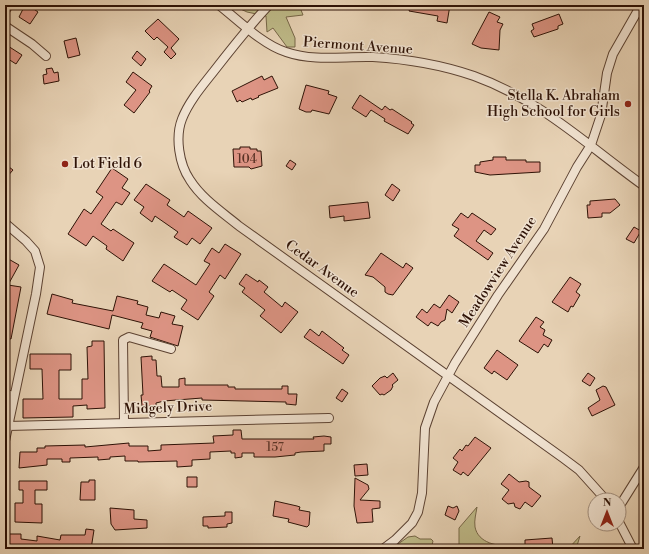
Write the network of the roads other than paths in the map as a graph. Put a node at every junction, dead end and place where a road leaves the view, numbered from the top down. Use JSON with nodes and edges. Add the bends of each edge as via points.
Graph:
{"nodes":[{"id":1,"x":9,"y":5,"type":"edge"},
{"id":2,"x":219,"y":5,"type":"edge"},
{"id":3,"x":269,"y":5,"type":"edge"},
{"id":4,"x":641,"y":5,"type":"edge"},
{"id":5,"x":5,"y":11,"type":"edge"},
{"id":6,"x":5,"y":26,"type":"edge"},
{"id":7,"x":248,"y":28,"type":"junction"},
{"id":8,"x":46,"y":56,"type":"dead end"},
{"id":9,"x":591,"y":145,"type":"junction"},
{"id":10,"x":644,"y":186,"type":"edge"},
{"id":11,"x":5,"y":223,"type":"edge"},
{"id":12,"x":171,"y":349,"type":"dead end"},
{"id":13,"x":448,"y":376,"type":"junction"},
{"id":14,"x":5,"y":393,"type":"edge"},
{"id":15,"x":14,"y":397,"type":"junction"},
{"id":16,"x":329,"y":418,"type":"dead end"},
{"id":17,"x":124,"y":422,"type":"junction"},
{"id":18,"x":8,"y":426,"type":"junction"},
{"id":19,"x":5,"y":441,"type":"edge"},
{"id":20,"x":644,"y":467,"type":"edge"},
{"id":21,"x":599,"y":492,"type":"edge"},
{"id":22,"x":627,"y":494,"type":"edge"},
{"id":23,"x":624,"y":532,"type":"edge"},
{"id":24,"x":383,"y":549,"type":"edge"},
{"id":25,"x":633,"y":549,"type":"edge"}],
"edges":[{"from":1,"to":5,"type":"street"},
{"from":2,"to":7,"type":"street","name":"Piermont Avenue"},
{"from":3,"to":7,"type":"street","name":"Cedar Avenue"},
{"from":4,"to":9,"type":"street","name":"Meadowview Avenue","via":[[613,54]]},
{"from":6,"to":8,"type":"street"},
{"from":7,"to":9,"type":"street","name":"Piermont Avenue","via":[[276,47],[301,56],[396,59],[448,68],[475,77],[508,90],[539,107]]},
{"from":7,"to":13,"type":"street","name":"Cedar Avenue","via":[[198,92],[182,119],[179,148],[183,167],[190,180],[208,201],[239,226]]},
{"from":9,"to":10,"type":"street","name":"Piermont Avenue"},
{"from":9,"to":13,"type":"street","name":"Meadowview Avenue","via":[[544,228],[498,295]]},
{"from":11,"to":15,"type":"street","via":[[35,251],[40,267]]},
{"from":12,"to":17,"type":"street","via":[[125,338]]},
{"from":13,"to":21,"type":"street","name":"Cedar Avenue","via":[[579,470]]},
{"from":13,"to":24,"type":"street","name":"Meadowview Avenue","via":[[434,402],[425,428],[422,493],[418,512],[412,523],[396,540]]},
{"from":14,"to":15,"type":"street"},
{"from":15,"to":18,"type":"street"},
{"from":16,"to":17,"type":"street","name":"Midgely Drive"},
{"from":17,"to":18,"type":"street","name":"Midgely Drive"},
{"from":18,"to":19,"type":"street"},
{"from":20,"to":22,"type":"street"},
{"from":23,"to":25,"type":"street"}]}
